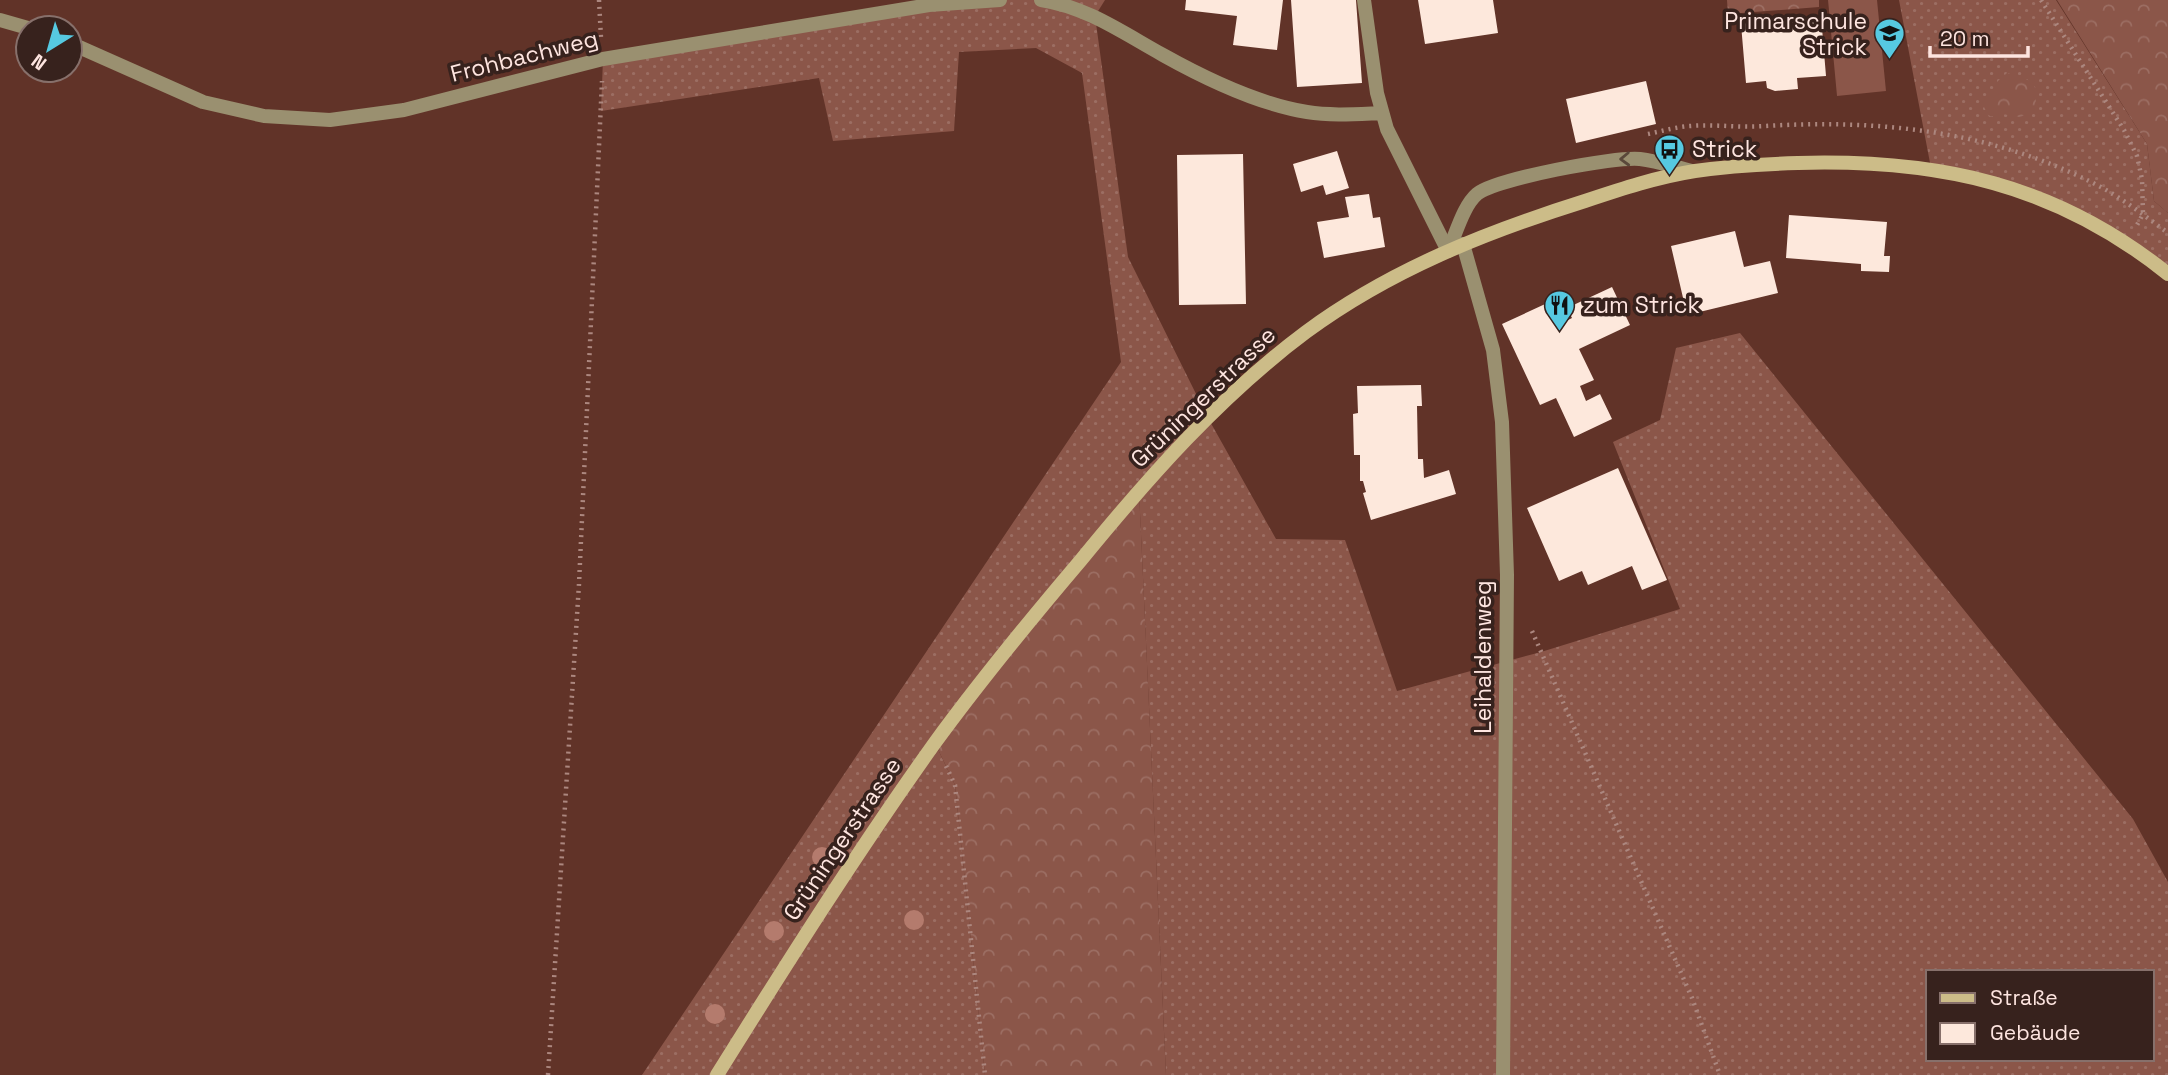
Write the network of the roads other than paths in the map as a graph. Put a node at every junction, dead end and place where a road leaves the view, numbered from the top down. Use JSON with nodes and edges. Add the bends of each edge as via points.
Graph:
{"nodes":[{"id":1,"x":1000,"y":0,"type":"edge"},
{"id":2,"x":1041,"y":0,"type":"edge"},
{"id":3,"x":1364,"y":0,"type":"edge"},
{"id":4,"x":84,"y":49,"type":"edge"},
{"id":5,"x":1382,"y":113,"type":"junction"},
{"id":6,"x":1692,"y":171,"type":"junction"},
{"id":7,"x":1463,"y":244,"type":"junction"},
{"id":8,"x":1448,"y":251,"type":"junction"},
{"id":9,"x":2168,"y":274,"type":"edge"},
{"id":10,"x":717,"y":1075,"type":"edge"},
{"id":11,"x":1503,"y":1075,"type":"edge"}],
"edges":[{"from":1,"to":4,"type":"street","name":"Frohbachweg","via":[[929,5],[603,59],[404,110],[330,120],[264,116],[203,102]]},
{"from":2,"to":5,"type":"street","via":[[1084,11],[1195,72],[1264,100],[1306,112]]},
{"from":3,"to":5,"type":"street"},
{"from":5,"to":8,"type":"street","via":[[1392,144]]},
{"from":6,"to":7,"type":"main road","name":"Grüningerstrasse","via":[[1513,223]]},
{"from":6,"to":8,"type":"street","one_way":true,"via":[[1624,159],[1487,188],[1471,201]]},
{"from":6,"to":9,"type":"main road","name":"Grüningerstrasse","via":[[1813,163],[1931,168],[1988,180],[2091,221]]},
{"from":7,"to":8,"type":"main road","name":"Grüningerstrasse"},
{"from":7,"to":11,"type":"street","name":"Leihaldenweg","via":[[1493,349],[1502,422],[1507,575]]},
{"from":8,"to":10,"type":"main road","name":"Grüningerstrasse","via":[[1390,278],[1304,334],[1238,389],[1139,489],[935,743],[818,914]]}]}
